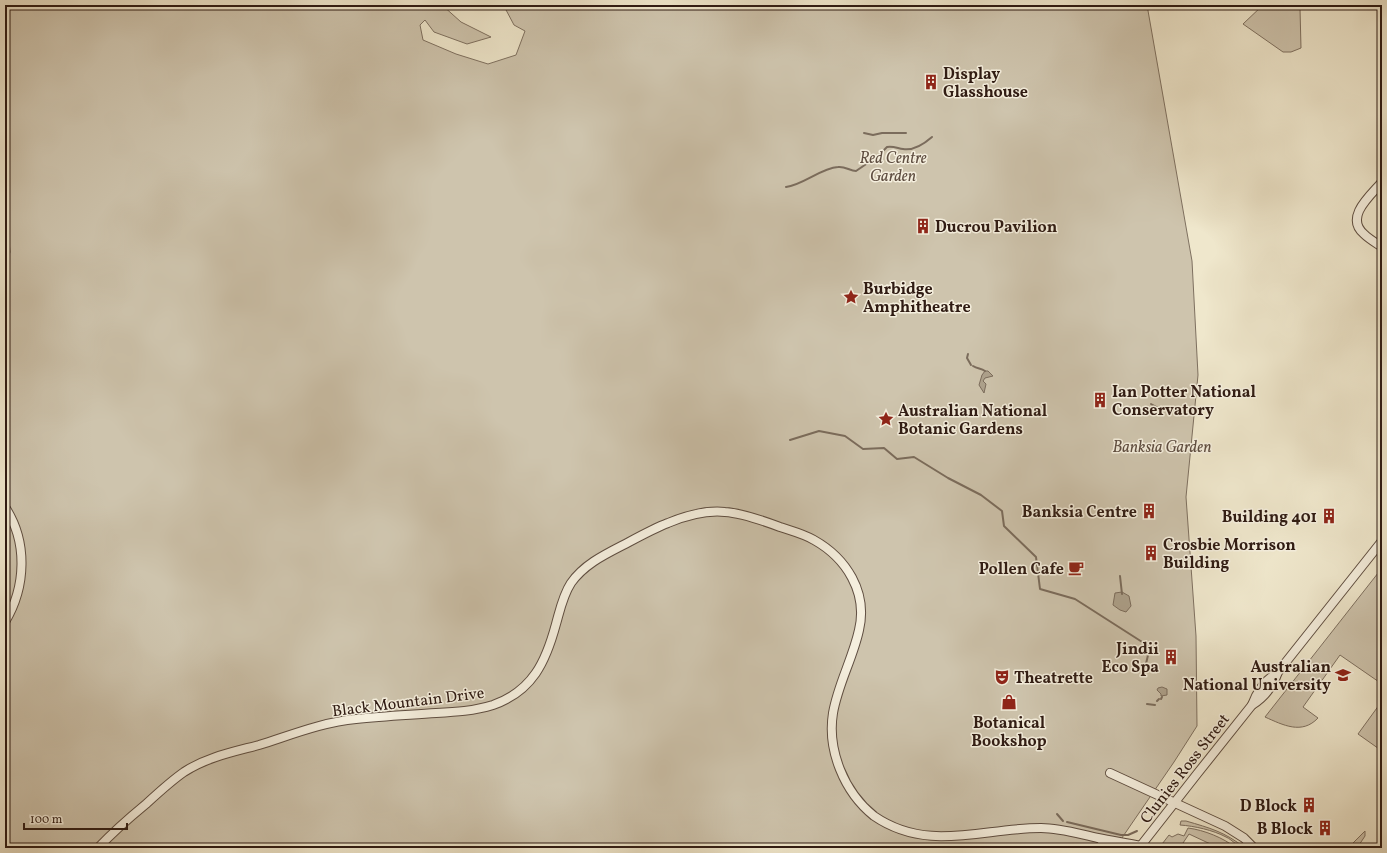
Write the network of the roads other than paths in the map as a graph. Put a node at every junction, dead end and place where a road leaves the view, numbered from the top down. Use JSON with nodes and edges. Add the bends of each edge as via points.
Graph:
{"nodes":[{"id":1,"x":1382,"y":182,"type":"edge"},
{"id":2,"x":1382,"y":247,"type":"edge"},
{"id":3,"x":5,"y":507,"type":"edge"},
{"id":4,"x":1382,"y":541,"type":"edge"},
{"id":5,"x":5,"y":622,"type":"edge"},
{"id":6,"x":1110,"y":773,"type":"dead end"},
{"id":7,"x":1174,"y":803,"type":"junction"},
{"id":8,"x":1098,"y":838,"type":"junction"},
{"id":9,"x":1108,"y":846,"type":"edge"},
{"id":10,"x":1140,"y":847,"type":"edge"},
{"id":11,"x":98,"y":848,"type":"edge"},
{"id":12,"x":1116,"y":848,"type":"edge"},
{"id":13,"x":1254,"y":848,"type":"edge"}],
"edges":[{"from":1,"to":2,"type":"street","via":[[1360,208],[1357,219],[1363,233]]},
{"from":3,"to":5,"type":"street","via":[[18,536],[22,566],[20,586]]},
{"from":4,"to":7,"type":"street","name":"Clunies Ross Street","via":[[1278,672],[1274,682],[1260,700],[1252,705]]},
{"from":6,"to":7,"type":"street"},
{"from":7,"to":10,"type":"street","name":"Clunies Ross Street"},
{"from":7,"to":13,"type":"street","via":[[1225,826]]},
{"from":8,"to":9,"type":"street","name":"Black Mountain Drive"},
{"from":8,"to":10,"type":"street","name":"Black Mountain Drive"},
{"from":8,"to":11,"type":"street","name":"Black Mountain Drive","via":[[1043,828],[942,839],[916,836],[894,828],[874,816],[860,803],[840,771],[833,737],[837,695],[860,628],[860,602],[851,575],[836,555],[810,537],[725,512],[704,513],[670,522],[594,561],[582,570],[561,604],[550,646],[542,664],[534,677],[504,700],[466,711],[334,722],[220,755],[199,763],[181,774]]},
{"from":9,"to":12,"type":"street","name":"Black Mountain Drive"}]}
